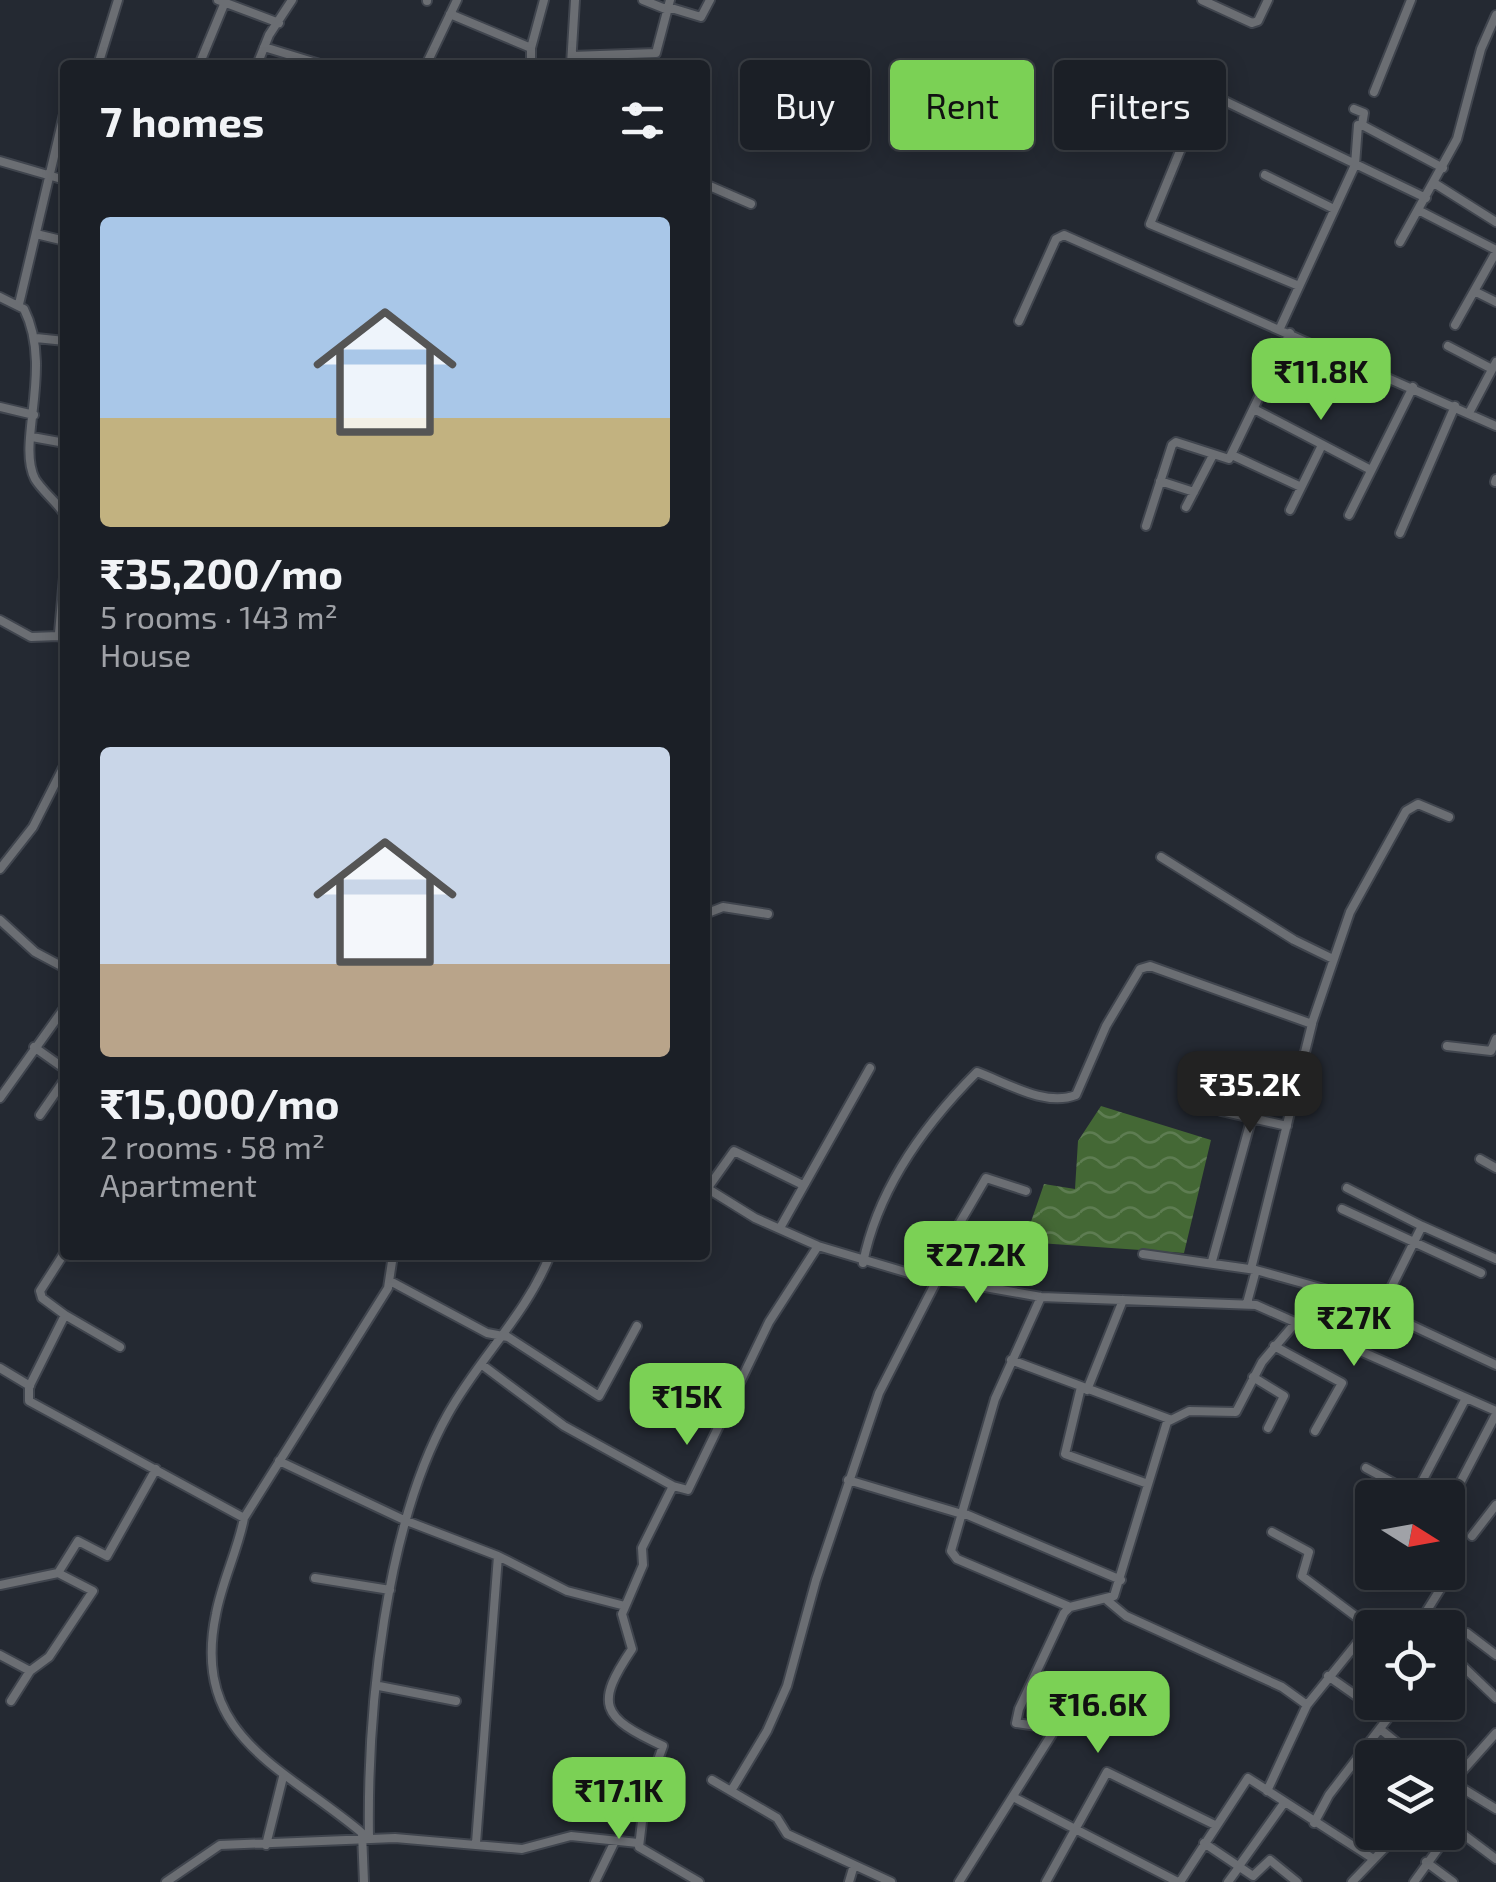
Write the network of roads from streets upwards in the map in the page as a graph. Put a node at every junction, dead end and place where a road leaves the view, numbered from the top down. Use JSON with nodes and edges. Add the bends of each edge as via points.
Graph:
{"nodes":[{"id":1,"x":118,"y":0,"type":"edge"},
{"id":2,"x":292,"y":0,"type":"edge"},
{"id":3,"x":457,"y":0,"type":"edge"},
{"id":4,"x":544,"y":0,"type":"edge"},
{"id":5,"x":575,"y":0,"type":"edge"},
{"id":6,"x":643,"y":0,"type":"edge"},
{"id":7,"x":710,"y":0,"type":"edge"},
{"id":8,"x":1202,"y":0,"type":"edge"},
{"id":9,"x":1268,"y":0,"type":"edge"},
{"id":10,"x":1411,"y":0,"type":"edge"},
{"id":11,"x":221,"y":1,"type":"edge"},
{"id":12,"x":669,"y":6,"type":"edge"},
{"id":13,"x":450,"y":14,"type":"junction"},
{"id":14,"x":1496,"y":16,"type":"edge"},
{"id":15,"x":278,"y":22,"type":"junction"},
{"id":16,"x":264,"y":47,"type":"junction"},
{"id":17,"x":531,"y":48,"type":"junction"},
{"id":18,"x":100,"y":60,"type":"edge"},
{"id":19,"x":201,"y":60,"type":"edge"},
{"id":20,"x":260,"y":60,"type":"edge"},
{"id":21,"x":307,"y":60,"type":"edge"},
{"id":22,"x":428,"y":60,"type":"edge"},
{"id":23,"x":531,"y":60,"type":"edge"},
{"id":24,"x":571,"y":60,"type":"edge"},
{"id":25,"x":582,"y":60,"type":"edge"},
{"id":26,"x":1374,"y":92,"type":"dead end"},
{"id":27,"x":1354,"y":109,"type":"dead end"},
{"id":28,"x":1358,"y":125,"type":"dead end"},
{"id":29,"x":60,"y":135,"type":"edge"},
{"id":30,"x":0,"y":161,"type":"edge"},
{"id":31,"x":1355,"y":165,"type":"junction"},
{"id":32,"x":1443,"y":168,"type":"junction"},
{"id":33,"x":50,"y":176,"type":"junction"},
{"id":34,"x":1265,"y":176,"type":"dead end"},
{"id":35,"x":60,"y":179,"type":"edge"},
{"id":36,"x":1434,"y":183,"type":"junction"},
{"id":37,"x":710,"y":186,"type":"edge"},
{"id":38,"x":1426,"y":198,"type":"junction"},
{"id":39,"x":751,"y":204,"type":"dead end"},
{"id":40,"x":1334,"y":209,"type":"junction"},
{"id":41,"x":1418,"y":210,"type":"junction"},
{"id":42,"x":1496,"y":222,"type":"edge"},
{"id":43,"x":36,"y":234,"type":"junction"},
{"id":44,"x":60,"y":240,"type":"edge"},
{"id":45,"x":1400,"y":242,"type":"dead end"},
{"id":46,"x":1496,"y":251,"type":"edge"},
{"id":47,"x":1299,"y":286,"type":"junction"},
{"id":48,"x":1474,"y":291,"type":"junction"},
{"id":49,"x":0,"y":297,"type":"edge"},
{"id":50,"x":1496,"y":302,"type":"edge"},
{"id":51,"x":19,"y":304,"type":"junction"},
{"id":52,"x":1020,"y":321,"type":"dead end"},
{"id":53,"x":1455,"y":325,"type":"dead end"},
{"id":54,"x":1280,"y":328,"type":"junction"},
{"id":55,"x":1290,"y":334,"type":"junction"},
{"id":56,"x":36,"y":338,"type":"junction"},
{"id":57,"x":60,"y":340,"type":"edge"},
{"id":58,"x":1448,"y":346,"type":"dead end"},
{"id":59,"x":1494,"y":365,"type":"edge"},
{"id":60,"x":1413,"y":387,"type":"junction"},
{"id":61,"x":1456,"y":406,"type":"junction"},
{"id":62,"x":0,"y":407,"type":"edge"},
{"id":63,"x":1254,"y":409,"type":"junction"},
{"id":64,"x":1469,"y":413,"type":"junction"},
{"id":65,"x":34,"y":415,"type":"junction"},
{"id":66,"x":1496,"y":426,"type":"edge"},
{"id":67,"x":32,"y":437,"type":"junction"},
{"id":68,"x":60,"y":442,"type":"edge"},
{"id":69,"x":1322,"y":445,"type":"junction"},
{"id":70,"x":1213,"y":455,"type":"junction"},
{"id":71,"x":1232,"y":455,"type":"junction"},
{"id":72,"x":1372,"y":470,"type":"junction"},
{"id":73,"x":1160,"y":481,"type":"junction"},
{"id":74,"x":1301,"y":487,"type":"junction"},
{"id":75,"x":1194,"y":492,"type":"junction"},
{"id":76,"x":1186,"y":507,"type":"dead end"},
{"id":77,"x":60,"y":509,"type":"edge"},
{"id":78,"x":1290,"y":510,"type":"dead end"},
{"id":79,"x":1349,"y":515,"type":"dead end"},
{"id":80,"x":1146,"y":526,"type":"dead end"},
{"id":81,"x":1400,"y":532,"type":"dead end"},
{"id":82,"x":0,"y":620,"type":"edge"},
{"id":83,"x":60,"y":640,"type":"edge"},
{"id":84,"x":60,"y":774,"type":"edge"},
{"id":85,"x":1449,"y":817,"type":"dead end"},
{"id":86,"x":1161,"y":857,"type":"dead end"},
{"id":87,"x":0,"y":868,"type":"edge"},
{"id":88,"x":710,"y":912,"type":"edge"},
{"id":89,"x":768,"y":914,"type":"dead end"},
{"id":90,"x":0,"y":920,"type":"edge"},
{"id":91,"x":1332,"y":958,"type":"junction"},
{"id":92,"x":60,"y":965,"type":"edge"},
{"id":93,"x":60,"y":1013,"type":"edge"},
{"id":94,"x":1312,"y":1023,"type":"junction"},
{"id":95,"x":1496,"y":1039,"type":"edge"},
{"id":96,"x":1447,"y":1046,"type":"dead end"},
{"id":97,"x":34,"y":1047,"type":"junction"},
{"id":98,"x":60,"y":1065,"type":"edge"},
{"id":99,"x":870,"y":1068,"type":"dead end"},
{"id":100,"x":4,"y":1084,"type":"edge"},
{"id":101,"x":60,"y":1085,"type":"edge"},
{"id":102,"x":0,"y":1098,"type":"edge"},
{"id":103,"x":1221,"y":1110,"type":"dead end"},
{"id":104,"x":40,"y":1114,"type":"dead end"},
{"id":105,"x":1252,"y":1118,"type":"junction"},
{"id":106,"x":1286,"y":1126,"type":"junction"},
{"id":107,"x":1480,"y":1159,"type":"dead end"},
{"id":108,"x":1496,"y":1168,"type":"edge"},
{"id":109,"x":710,"y":1183,"type":"edge"},
{"id":110,"x":803,"y":1185,"type":"junction"},
{"id":111,"x":1347,"y":1188,"type":"dead end"},
{"id":112,"x":710,"y":1190,"type":"edge"},
{"id":113,"x":1026,"y":1191,"type":"dead end"},
{"id":114,"x":1342,"y":1209,"type":"dead end"},
{"id":115,"x":1422,"y":1226,"type":"junction"},
{"id":116,"x":780,"y":1228,"type":"junction"},
{"id":117,"x":1413,"y":1243,"type":"junction"},
{"id":118,"x":818,"y":1246,"type":"junction"},
{"id":119,"x":1143,"y":1254,"type":"dead end"},
{"id":120,"x":1496,"y":1259,"type":"edge"},
{"id":121,"x":60,"y":1260,"type":"edge"},
{"id":122,"x":393,"y":1260,"type":"edge"},
{"id":123,"x":548,"y":1260,"type":"edge"},
{"id":124,"x":1212,"y":1262,"type":"junction"},
{"id":125,"x":862,"y":1263,"type":"junction"},
{"id":126,"x":1254,"y":1270,"type":"junction"},
{"id":127,"x":1481,"y":1274,"type":"dead end"},
{"id":128,"x":937,"y":1280,"type":"junction"},
{"id":129,"x":390,"y":1281,"type":"junction"},
{"id":130,"x":1040,"y":1297,"type":"junction"},
{"id":131,"x":1123,"y":1300,"type":"junction"},
{"id":132,"x":1247,"y":1303,"type":"junction"},
{"id":133,"x":1380,"y":1310,"type":"junction"},
{"id":134,"x":65,"y":1314,"type":"junction"},
{"id":135,"x":1297,"y":1321,"type":"junction"},
{"id":136,"x":637,"y":1326,"type":"dead end"},
{"id":137,"x":502,"y":1336,"type":"junction"},
{"id":138,"x":1274,"y":1346,"type":"junction"},
{"id":139,"x":120,"y":1347,"type":"dead end"},
{"id":140,"x":1011,"y":1360,"type":"junction"},
{"id":141,"x":480,"y":1364,"type":"junction"},
{"id":142,"x":1496,"y":1364,"type":"edge"},
{"id":143,"x":0,"y":1368,"type":"edge"},
{"id":144,"x":1253,"y":1377,"type":"junction"},
{"id":145,"x":30,"y":1386,"type":"junction"},
{"id":146,"x":1084,"y":1388,"type":"junction"},
{"id":147,"x":1466,"y":1398,"type":"junction"},
{"id":148,"x":1496,"y":1412,"type":"edge"},
{"id":149,"x":1169,"y":1419,"type":"junction"},
{"id":150,"x":1268,"y":1428,"type":"dead end"},
{"id":151,"x":1315,"y":1431,"type":"dead end"},
{"id":152,"x":279,"y":1461,"type":"junction"},
{"id":153,"x":1366,"y":1468,"type":"dead end"},
{"id":154,"x":156,"y":1469,"type":"junction"},
{"id":155,"x":848,"y":1480,"type":"junction"},
{"id":156,"x":1461,"y":1480,"type":"edge"},
{"id":157,"x":1148,"y":1484,"type":"junction"},
{"id":158,"x":673,"y":1486,"type":"junction"},
{"id":159,"x":1496,"y":1505,"type":"edge"},
{"id":160,"x":962,"y":1513,"type":"junction"},
{"id":161,"x":244,"y":1518,"type":"junction"},
{"id":162,"x":404,"y":1520,"type":"junction"},
{"id":163,"x":1272,"y":1532,"type":"dead end"},
{"id":164,"x":1472,"y":1536,"type":"dead end"},
{"id":165,"x":498,"y":1556,"type":"junction"},
{"id":166,"x":58,"y":1573,"type":"junction"},
{"id":167,"x":315,"y":1578,"type":"dead end"},
{"id":168,"x":1121,"y":1580,"type":"junction"},
{"id":169,"x":0,"y":1586,"type":"edge"},
{"id":170,"x":390,"y":1590,"type":"junction"},
{"id":171,"x":1108,"y":1601,"type":"junction"},
{"id":172,"x":626,"y":1606,"type":"junction"},
{"id":173,"x":1070,"y":1607,"type":"junction"},
{"id":174,"x":1467,"y":1633,"type":"dead end"},
{"id":175,"x":0,"y":1655,"type":"edge"},
{"id":176,"x":1496,"y":1655,"type":"edge"},
{"id":177,"x":1465,"y":1668,"type":"edge"},
{"id":178,"x":30,"y":1671,"type":"junction"},
{"id":179,"x":1328,"y":1676,"type":"junction"},
{"id":180,"x":379,"y":1686,"type":"junction"},
{"id":181,"x":1081,"y":1689,"type":"dead end"},
{"id":182,"x":1355,"y":1689,"type":"edge"},
{"id":183,"x":1496,"y":1698,"type":"edge"},
{"id":184,"x":456,"y":1701,"type":"dead end"},
{"id":185,"x":11,"y":1702,"type":"dead end"},
{"id":186,"x":1307,"y":1704,"type":"junction"},
{"id":187,"x":1384,"y":1720,"type":"edge"},
{"id":188,"x":1052,"y":1729,"type":"junction"},
{"id":189,"x":1380,"y":1729,"type":"junction"},
{"id":190,"x":1496,"y":1733,"type":"edge"},
{"id":191,"x":1394,"y":1740,"type":"edge"},
{"id":192,"x":1465,"y":1767,"type":"edge"},
{"id":193,"x":283,"y":1777,"type":"junction"},
{"id":194,"x":712,"y":1780,"type":"dead end"},
{"id":195,"x":731,"y":1791,"type":"junction"},
{"id":196,"x":1267,"y":1791,"type":"junction"},
{"id":197,"x":1465,"y":1792,"type":"edge"},
{"id":198,"x":1013,"y":1796,"type":"junction"},
{"id":199,"x":1284,"y":1803,"type":"junction"},
{"id":200,"x":1496,"y":1809,"type":"edge"},
{"id":201,"x":1314,"y":1823,"type":"junction"},
{"id":202,"x":1215,"y":1825,"type":"junction"},
{"id":203,"x":1076,"y":1830,"type":"junction"},
{"id":204,"x":1465,"y":1836,"type":"edge"},
{"id":205,"x":367,"y":1838,"type":"junction"},
{"id":206,"x":615,"y":1840,"type":"junction"},
{"id":207,"x":476,"y":1843,"type":"junction"},
{"id":208,"x":638,"y":1843,"type":"junction"},
{"id":209,"x":1204,"y":1843,"type":"junction"},
{"id":210,"x":266,"y":1845,"type":"junction"},
{"id":211,"x":1381,"y":1850,"type":"edge"},
{"id":212,"x":1434,"y":1850,"type":"edge"},
{"id":213,"x":1372,"y":1858,"type":"junction"},
{"id":214,"x":1496,"y":1859,"type":"edge"},
{"id":215,"x":1426,"y":1862,"type":"junction"},
{"id":216,"x":854,"y":1866,"type":"junction"},
{"id":217,"x":1239,"y":1867,"type":"junction"},
{"id":218,"x":166,"y":1882,"type":"edge"},
{"id":219,"x":364,"y":1882,"type":"edge"},
{"id":220,"x":595,"y":1882,"type":"edge"},
{"id":221,"x":700,"y":1882,"type":"edge"},
{"id":222,"x":850,"y":1882,"type":"edge"},
{"id":223,"x":892,"y":1882,"type":"edge"},
{"id":224,"x":959,"y":1882,"type":"edge"},
{"id":225,"x":1046,"y":1882,"type":"edge"},
{"id":226,"x":1179,"y":1882,"type":"edge"},
{"id":227,"x":1228,"y":1882,"type":"edge"},
{"id":228,"x":1296,"y":1882,"type":"edge"},
{"id":229,"x":1352,"y":1882,"type":"edge"},
{"id":230,"x":1414,"y":1882,"type":"edge"},
{"id":231,"x":1453,"y":1882,"type":"edge"}],
"edges":[{"from":1,"to":18,"type":"street"},
{"from":2,"to":15,"type":"street"},
{"from":3,"to":13,"type":"street"},
{"from":4,"to":17,"type":"street"},
{"from":5,"to":24,"type":"street"},
{"from":6,"to":12,"type":"street"},
{"from":7,"to":12,"type":"street","via":[[700,17]]},
{"from":8,"to":9,"type":"street","via":[[1252,23]]},
{"from":10,"to":26,"type":"street"},
{"from":11,"to":15,"type":"street"},
{"from":11,"to":19,"type":"street"},
{"from":12,"to":25,"type":"street","via":[[656,53]]},
{"from":13,"to":17,"type":"street"},
{"from":13,"to":22,"type":"street"},
{"from":14,"to":32,"type":"street"},
{"from":15,"to":16,"type":"street"},
{"from":16,"to":20,"type":"street"},
{"from":16,"to":21,"type":"street"},
{"from":17,"to":23,"type":"street"},
{"from":27,"to":32,"type":"street","via":[[1364,113],[1362,124]]},
{"from":28,"to":31,"type":"street"},
{"from":29,"to":33,"type":"street"},
{"from":30,"to":33,"type":"street"},
{"from":31,"to":38,"type":"street"},
{"from":31,"to":40,"type":"street"},
{"from":31,"to":47,"type":"street","via":[[1205,94],[1150,224]]},
{"from":32,"to":36,"type":"street"},
{"from":33,"to":35,"type":"street"},
{"from":33,"to":43,"type":"street"},
{"from":34,"to":40,"type":"street"},
{"from":36,"to":38,"type":"street"},
{"from":36,"to":42,"type":"street"},
{"from":37,"to":39,"type":"street"},
{"from":38,"to":41,"type":"street"},
{"from":40,"to":47,"type":"street"},
{"from":41,"to":45,"type":"street"},
{"from":41,"to":46,"type":"street"},
{"from":43,"to":44,"type":"street"},
{"from":43,"to":51,"type":"street"},
{"from":46,"to":48,"type":"street"},
{"from":47,"to":54,"type":"street"},
{"from":48,"to":50,"type":"street"},
{"from":48,"to":53,"type":"street"},
{"from":49,"to":51,"type":"street"},
{"from":51,"to":56,"type":"street"},
{"from":52,"to":54,"type":"street","via":[[1061,235]]},
{"from":54,"to":55,"type":"street"},
{"from":55,"to":60,"type":"street"},
{"from":55,"to":63,"type":"street"},
{"from":56,"to":57,"type":"street"},
{"from":56,"to":65,"type":"street"},
{"from":58,"to":59,"type":"street"},
{"from":59,"to":64,"type":"street"},
{"from":60,"to":61,"type":"street"},
{"from":60,"to":72,"type":"street"},
{"from":61,"to":64,"type":"street"},
{"from":61,"to":81,"type":"street"},
{"from":62,"to":65,"type":"street"},
{"from":63,"to":69,"type":"street"},
{"from":63,"to":71,"type":"street"},
{"from":64,"to":66,"type":"street"},
{"from":65,"to":67,"type":"street"},
{"from":67,"to":68,"type":"street"},
{"from":67,"to":77,"type":"street","via":[[35,478]]},
{"from":69,"to":72,"type":"street"},
{"from":69,"to":74,"type":"street"},
{"from":70,"to":71,"type":"street"},
{"from":70,"to":73,"type":"street","via":[[1174,443]]},
{"from":70,"to":75,"type":"street"},
{"from":71,"to":74,"type":"street"},
{"from":72,"to":79,"type":"street"},
{"from":73,"to":75,"type":"street"},
{"from":73,"to":80,"type":"street"},
{"from":74,"to":78,"type":"street"},
{"from":75,"to":76,"type":"street"},
{"from":82,"to":83,"type":"street","via":[[32,637]]},
{"from":84,"to":87,"type":"street","via":[[33,827]]},
{"from":85,"to":91,"type":"street","via":[[1418,804],[1406,811],[1364,882]]},
{"from":86,"to":91,"type":"street"},
{"from":88,"to":89,"type":"street","via":[[723,907]]},
{"from":90,"to":92,"type":"street"},
{"from":91,"to":94,"type":"street"},
{"from":93,"to":97,"type":"street"},
{"from":94,"to":106,"type":"street"},
{"from":94,"to":125,"type":"street","via":[[1144,966],[1106,1026],[1076,1095],[1061,1101],[1043,1097],[978,1072],[934,1116],[878,1209]]},
{"from":95,"to":96,"type":"street","via":[[1491,1051]]},
{"from":97,"to":98,"type":"street"},
{"from":97,"to":100,"type":"street"},
{"from":99,"to":110,"type":"street"},
{"from":100,"to":102,"type":"street"},
{"from":101,"to":104,"type":"street"},
{"from":103,"to":105,"type":"street"},
{"from":105,"to":106,"type":"street"},
{"from":105,"to":124,"type":"street"},
{"from":106,"to":126,"type":"street"},
{"from":107,"to":108,"type":"street"},
{"from":109,"to":110,"type":"street","via":[[734,1150]]},
{"from":110,"to":116,"type":"street"},
{"from":111,"to":115,"type":"street"},
{"from":112,"to":116,"type":"street"},
{"from":113,"to":128,"type":"street","via":[[986,1178]]},
{"from":114,"to":117,"type":"street"},
{"from":115,"to":117,"type":"street"},
{"from":115,"to":120,"type":"street"},
{"from":116,"to":118,"type":"street"},
{"from":117,"to":127,"type":"street"},
{"from":117,"to":133,"type":"street"},
{"from":118,"to":125,"type":"street"},
{"from":118,"to":158,"type":"street","via":[[769,1322],[689,1488]]},
{"from":119,"to":124,"type":"street"},
{"from":121,"to":134,"type":"street","via":[[40,1293]]},
{"from":122,"to":129,"type":"street"},
{"from":123,"to":137,"type":"street","via":[[526,1307]]},
{"from":124,"to":126,"type":"street"},
{"from":125,"to":128,"type":"street"},
{"from":126,"to":132,"type":"street"},
{"from":126,"to":133,"type":"street"},
{"from":128,"to":130,"type":"street"},
{"from":128,"to":155,"type":"street","via":[[879,1392]]},
{"from":129,"to":137,"type":"street"},
{"from":129,"to":152,"type":"street"},
{"from":130,"to":131,"type":"street"},
{"from":130,"to":140,"type":"street"},
{"from":131,"to":132,"type":"street"},
{"from":131,"to":146,"type":"street"},
{"from":132,"to":135,"type":"street"},
{"from":133,"to":142,"type":"street"},
{"from":134,"to":139,"type":"street"},
{"from":134,"to":145,"type":"street"},
{"from":135,"to":138,"type":"street"},
{"from":135,"to":147,"type":"street"},
{"from":136,"to":137,"type":"street","via":[[599,1396]]},
{"from":137,"to":141,"type":"street"},
{"from":138,"to":144,"type":"street"},
{"from":138,"to":151,"type":"street","via":[[1342,1383]]},
{"from":140,"to":146,"type":"street"},
{"from":140,"to":160,"type":"street"},
{"from":141,"to":158,"type":"street","via":[[564,1426]]},
{"from":141,"to":162,"type":"street","via":[[446,1417]]},
{"from":143,"to":145,"type":"street"},
{"from":144,"to":149,"type":"street","via":[[1235,1413],[1189,1411]]},
{"from":144,"to":150,"type":"street","via":[[1284,1396]]},
{"from":145,"to":154,"type":"street","via":[[28,1398],[37,1409]]},
{"from":146,"to":149,"type":"street"},
{"from":146,"to":157,"type":"street","via":[[1065,1454]]},
{"from":147,"to":148,"type":"street"},
{"from":147,"to":153,"type":"street","via":[[1417,1491]]},
{"from":148,"to":156,"type":"street"},
{"from":149,"to":157,"type":"street"},
{"from":152,"to":161,"type":"street"},
{"from":152,"to":162,"type":"street"},
{"from":154,"to":161,"type":"street"},
{"from":154,"to":166,"type":"street","via":[[106,1556],[78,1541]]},
{"from":155,"to":160,"type":"street"},
{"from":155,"to":195,"type":"street","via":[[786,1686]]},
{"from":157,"to":168,"type":"street"},
{"from":158,"to":172,"type":"street","via":[[642,1548]]},
{"from":159,"to":164,"type":"street"},
{"from":160,"to":168,"type":"street"},
{"from":160,"to":173,"type":"street","via":[[953,1556]]},
{"from":161,"to":193,"type":"street","via":[[215,1615],[211,1674],[236,1731]]},
{"from":162,"to":165,"type":"street"},
{"from":162,"to":170,"type":"street"},
{"from":163,"to":179,"type":"street","via":[[1310,1554],[1302,1576],[1370,1626]]},
{"from":165,"to":172,"type":"street","via":[[567,1591]]},
{"from":165,"to":207,"type":"street"},
{"from":166,"to":169,"type":"street"},
{"from":166,"to":178,"type":"street","via":[[93,1591],[49,1656]]},
{"from":167,"to":170,"type":"street"},
{"from":168,"to":171,"type":"street"},
{"from":170,"to":180,"type":"street"},
{"from":171,"to":173,"type":"street"},
{"from":171,"to":186,"type":"street","via":[[1126,1616]]},
{"from":172,"to":208,"type":"street","via":[[622,1619],[632,1649],[609,1684],[608,1702],[663,1752],[645,1796]]},
{"from":173,"to":188,"type":"street","via":[[1016,1719]]},
{"from":174,"to":176,"type":"street"},
{"from":175,"to":178,"type":"street"},
{"from":177,"to":183,"type":"street"},
{"from":178,"to":185,"type":"street"},
{"from":179,"to":182,"type":"street"},
{"from":179,"to":186,"type":"street"},
{"from":180,"to":184,"type":"street"},
{"from":180,"to":205,"type":"street"},
{"from":181,"to":188,"type":"street"},
{"from":186,"to":196,"type":"street"},
{"from":187,"to":189,"type":"street"},
{"from":188,"to":198,"type":"street"},
{"from":189,"to":191,"type":"street"},
{"from":189,"to":201,"type":"street"},
{"from":190,"to":192,"type":"street"},
{"from":193,"to":205,"type":"street"},
{"from":193,"to":210,"type":"street"},
{"from":194,"to":195,"type":"street"},
{"from":195,"to":216,"type":"street","via":[[777,1818],[786,1834]]},
{"from":196,"to":199,"type":"street"},
{"from":196,"to":202,"type":"street","via":[[1245,1780]]},
{"from":197,"to":200,"type":"street"},
{"from":198,"to":203,"type":"street"},
{"from":198,"to":224,"type":"street"},
{"from":199,"to":201,"type":"street"},
{"from":199,"to":217,"type":"street"},
{"from":201,"to":213,"type":"street"},
{"from":202,"to":203,"type":"street","via":[[1107,1772]]},
{"from":202,"to":209,"type":"street"},
{"from":203,"to":225,"type":"street"},
{"from":203,"to":226,"type":"street"},
{"from":204,"to":214,"type":"street"},
{"from":205,"to":207,"type":"street"},
{"from":205,"to":210,"type":"street"},
{"from":205,"to":219,"type":"street"},
{"from":206,"to":207,"type":"street","via":[[571,1836],[516,1849]]},
{"from":206,"to":208,"type":"street"},
{"from":206,"to":220,"type":"street"},
{"from":208,"to":221,"type":"street"},
{"from":209,"to":217,"type":"street"},
{"from":209,"to":226,"type":"street"},
{"from":210,"to":218,"type":"street","via":[[215,1846]]},
{"from":211,"to":213,"type":"street"},
{"from":212,"to":215,"type":"street"},
{"from":213,"to":229,"type":"street"},
{"from":215,"to":230,"type":"street"},
{"from":215,"to":231,"type":"street"},
{"from":216,"to":222,"type":"street"},
{"from":216,"to":223,"type":"street"},
{"from":217,"to":227,"type":"street"},
{"from":217,"to":228,"type":"street","via":[[1254,1876],[1270,1860]]}]}
